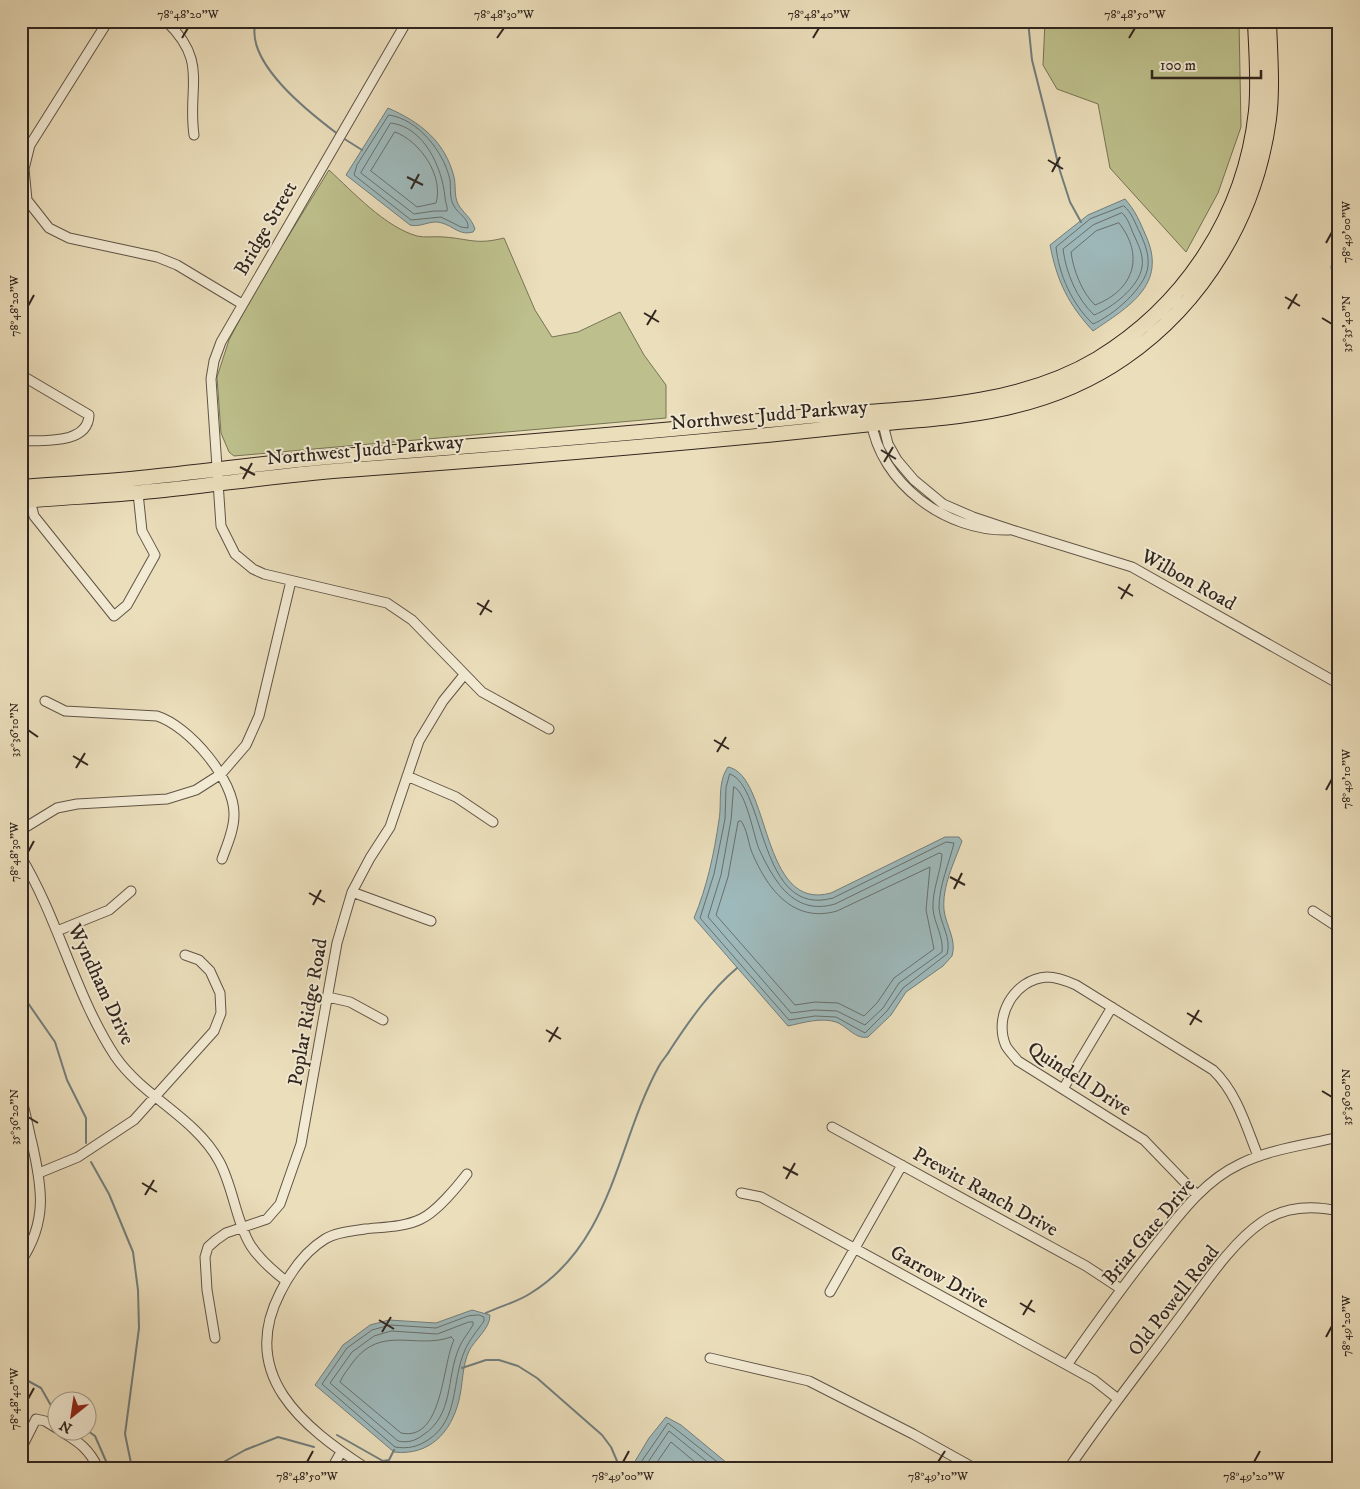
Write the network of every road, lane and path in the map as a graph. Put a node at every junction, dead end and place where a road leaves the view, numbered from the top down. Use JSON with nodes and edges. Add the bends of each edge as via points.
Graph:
{"nodes":[{"id":1,"x":108,"y":21,"type":"edge"},
{"id":2,"x":166,"y":21,"type":"edge"},
{"id":3,"x":1255,"y":21,"type":"edge"},
{"id":4,"x":1269,"y":21,"type":"edge"},
{"id":5,"x":403,"y":22,"type":"edge"},
{"id":6,"x":194,"y":135,"type":"dead end"},
{"id":7,"x":24,"y":201,"type":"edge"},
{"id":8,"x":242,"y":304,"type":"junction"},
{"id":9,"x":21,"y":375,"type":"edge"},
{"id":10,"x":876,"y":417,"type":"junction"},
{"id":11,"x":21,"y":441,"type":"edge"},
{"id":12,"x":217,"y":476,"type":"junction"},
{"id":13,"x":21,"y":487,"type":"edge"},
{"id":14,"x":138,"y":492,"type":"junction"},
{"id":15,"x":26,"y":500,"type":"edge"},
{"id":16,"x":291,"y":581,"type":"junction"},
{"id":17,"x":464,"y":674,"type":"junction"},
{"id":18,"x":1339,"y":684,"type":"edge"},
{"id":19,"x":45,"y":702,"type":"dead end"},
{"id":20,"x":549,"y":729,"type":"dead end"},
{"id":21,"x":221,"y":774,"type":"junction"},
{"id":22,"x":407,"y":776,"type":"junction"},
{"id":23,"x":493,"y":822,"type":"dead end"},
{"id":24,"x":21,"y":830,"type":"edge"},
{"id":25,"x":21,"y":857,"type":"edge"},
{"id":26,"x":222,"y":859,"type":"dead end"},
{"id":27,"x":130,"y":891,"type":"dead end"},
{"id":28,"x":352,"y":892,"type":"junction"},
{"id":29,"x":1313,"y":911,"type":"dead end"},
{"id":30,"x":431,"y":921,"type":"dead end"},
{"id":31,"x":1339,"y":928,"type":"edge"},
{"id":32,"x":57,"y":931,"type":"junction"},
{"id":33,"x":185,"y":955,"type":"dead end"},
{"id":34,"x":328,"y":997,"type":"junction"},
{"id":35,"x":1112,"y":1007,"type":"junction"},
{"id":36,"x":383,"y":1020,"type":"dead end"},
{"id":37,"x":1063,"y":1089,"type":"junction"},
{"id":38,"x":156,"y":1096,"type":"junction"},
{"id":39,"x":21,"y":1098,"type":"edge"},
{"id":40,"x":832,"y":1127,"type":"dead end"},
{"id":41,"x":1339,"y":1137,"type":"edge"},
{"id":42,"x":1258,"y":1156,"type":"junction"},
{"id":43,"x":902,"y":1165,"type":"junction"},
{"id":44,"x":38,"y":1173,"type":"junction"},
{"id":45,"x":467,"y":1174,"type":"dead end"},
{"id":46,"x":741,"y":1193,"type":"dead end"},
{"id":47,"x":1197,"y":1195,"type":"junction"},
{"id":48,"x":1339,"y":1211,"type":"edge"},
{"id":49,"x":244,"y":1227,"type":"junction"},
{"id":50,"x":854,"y":1249,"type":"junction"},
{"id":51,"x":21,"y":1262,"type":"edge"},
{"id":52,"x":286,"y":1281,"type":"junction"},
{"id":53,"x":1121,"y":1289,"type":"junction"},
{"id":54,"x":830,"y":1292,"type":"dead end"},
{"id":55,"x":215,"y":1338,"type":"dead end"},
{"id":56,"x":710,"y":1358,"type":"dead end"},
{"id":57,"x":1067,"y":1365,"type":"junction"},
{"id":58,"x":1118,"y":1398,"type":"junction"},
{"id":59,"x":48,"y":1423,"type":"edge"},
{"id":60,"x":80,"y":1442,"type":"edge"},
{"id":61,"x":21,"y":1449,"type":"edge"},
{"id":62,"x":341,"y":1452,"type":"junction"},
{"id":63,"x":98,"y":1468,"type":"edge"},
{"id":64,"x":332,"y":1468,"type":"edge"},
{"id":65,"x":366,"y":1468,"type":"edge"},
{"id":66,"x":974,"y":1468,"type":"edge"},
{"id":67,"x":1069,"y":1468,"type":"edge"}],
"edges":[{"from":1,"to":7,"type":"street","via":[[30,145],[24,169]]},
{"from":2,"to":6,"type":"street","via":[[178,32],[192,59]]},
{"from":3,"to":10,"type":"highway","name":"Northwest Judd Parkway","via":[[1256,108],[1238,189],[1210,248],[1188,280],[1160,310],[1132,335],[1095,360],[1034,387],[987,399]]},
{"from":4,"to":10,"type":"highway","name":"Northwest Judd Parkway","via":[[1269,117],[1254,184],[1222,256],[1170,319],[1123,359],[1050,397],[987,413]]},
{"from":5,"to":8,"type":"street","name":"Bridge Street"},
{"from":7,"to":8,"type":"street","via":[[49,228],[69,238],[157,257],[177,265]]},
{"from":8,"to":12,"type":"street","name":"Bridge Street","via":[[221,342],[211,379]]},
{"from":9,"to":11,"type":"street","via":[[88,415],[88,423],[78,434],[68,438]]},
{"from":10,"to":12,"type":"highway","name":"Northwest Judd Parkway","via":[[566,454]]},
{"from":10,"to":18,"type":"street","name":"Wilbon Road","via":[[876,446],[886,463],[920,500],[937,511],[962,522],[1000,531],[1012,530],[1132,567]]},
{"from":12,"to":13,"type":"highway","name":"Northwest Judd Parkway"},
{"from":12,"to":14,"type":"highway","name":"Northwest Judd Parkway"},
{"from":12,"to":16,"type":"street","name":"Bridge Street","via":[[221,526],[235,554],[253,569]]},
{"from":14,"to":15,"type":"highway","name":"Northwest Judd Parkway"},
{"from":14,"to":15,"type":"street","via":[[142,531],[155,555],[127,605],[114,616],[34,516]]},
{"from":16,"to":17,"type":"street","name":"Bridge Street","via":[[387,604],[412,620]]},
{"from":16,"to":21,"type":"street","via":[[259,716],[246,744]]},
{"from":17,"to":20,"type":"street","name":"Bridge Street","via":[[482,692]]},
{"from":17,"to":22,"type":"street","name":"Poplar Ridge Road","via":[[419,741]]},
{"from":19,"to":21,"type":"street","via":[[65,711],[145,714],[168,719],[184,731]]},
{"from":21,"to":24,"type":"street","via":[[196,790],[167,799],[57,808]]},
{"from":21,"to":26,"type":"street","via":[[230,791],[234,815]]},
{"from":22,"to":23,"type":"street","via":[[456,797]]},
{"from":22,"to":28,"type":"street","name":"Poplar Ridge Road","via":[[390,827]]},
{"from":25,"to":32,"type":"street","name":"Wyndham Drive"},
{"from":27,"to":32,"type":"street","via":[[110,910]]},
{"from":28,"to":30,"type":"street"},
{"from":28,"to":34,"type":"street","name":"Poplar Ridge Road","via":[[337,943]]},
{"from":29,"to":31,"type":"street"},
{"from":32,"to":38,"type":"street","name":"Wyndham Drive","via":[[101,1031],[116,1057],[139,1083]]},
{"from":33,"to":38,"type":"street","via":[[199,960],[210,971],[220,993],[221,1013],[214,1031]]},
{"from":34,"to":36,"type":"street","via":[[350,1002]]},
{"from":34,"to":49,"type":"street","name":"Poplar Ridge Road","via":[[294,1167],[280,1204],[266,1219]]},
{"from":35,"to":37,"type":"street"},
{"from":35,"to":37,"type":"street","name":"Quindell Drive","via":[[1076,985],[1046,977],[1028,982],[1008,1003],[1002,1025],[1006,1045],[1018,1061]]},
{"from":35,"to":42,"type":"street","name":"Quindell Drive","via":[[1214,1070],[1226,1082]]},
{"from":37,"to":47,"type":"street","name":"Quindell Drive","via":[[1144,1140]]},
{"from":38,"to":44,"type":"street","via":[[134,1120],[108,1140],[78,1157]]},
{"from":38,"to":49,"type":"street","name":"Wyndham Drive","via":[[205,1141],[218,1160]]},
{"from":39,"to":44,"type":"street"},
{"from":40,"to":43,"type":"street","name":"Prewitt Ranch Drive"},
{"from":41,"to":42,"type":"street","name":"Briar Gate Drive"},
{"from":42,"to":47,"type":"street","name":"Briar Gate Drive","via":[[1238,1165]]},
{"from":43,"to":50,"type":"street"},
{"from":43,"to":53,"type":"street","name":"Prewitt Ranch Drive","via":[[1086,1266]]},
{"from":44,"to":51,"type":"street","via":[[42,1188],[41,1209],[28,1251]]},
{"from":45,"to":52,"type":"street","via":[[423,1219],[327,1238],[305,1252]]},
{"from":46,"to":50,"type":"street","name":"Garrow Drive","via":[[761,1197]]},
{"from":47,"to":53,"type":"street","name":"Briar Gate Drive"},
{"from":48,"to":58,"type":"street","name":"Old Powell Road","via":[[1299,1208],[1272,1216],[1252,1230],[1224,1260]]},
{"from":49,"to":52,"type":"street","name":"Wyndham Drive","via":[[250,1245]]},
{"from":49,"to":55,"type":"street","name":"Poplar Ridge Road","via":[[216,1240],[208,1247],[205,1257]]},
{"from":50,"to":54,"type":"street"},
{"from":50,"to":57,"type":"street","name":"Garrow Drive"},
{"from":52,"to":62,"type":"street","via":[[272,1308],[266,1341],[268,1368],[279,1391],[301,1418]]},
{"from":53,"to":57,"type":"street","name":"Briar Gate Drive"},
{"from":56,"to":66,"type":"street","via":[[809,1381]]},
{"from":57,"to":58,"type":"street","name":"Garrow Drive"},
{"from":58,"to":67,"type":"street","name":"Old Powell Road"},
{"from":59,"to":61,"type":"street","via":[[36,1420]]},
{"from":60,"to":63,"type":"street","via":[[92,1454]]},
{"from":62,"to":64,"type":"street"},
{"from":62,"to":65,"type":"street"}]}
